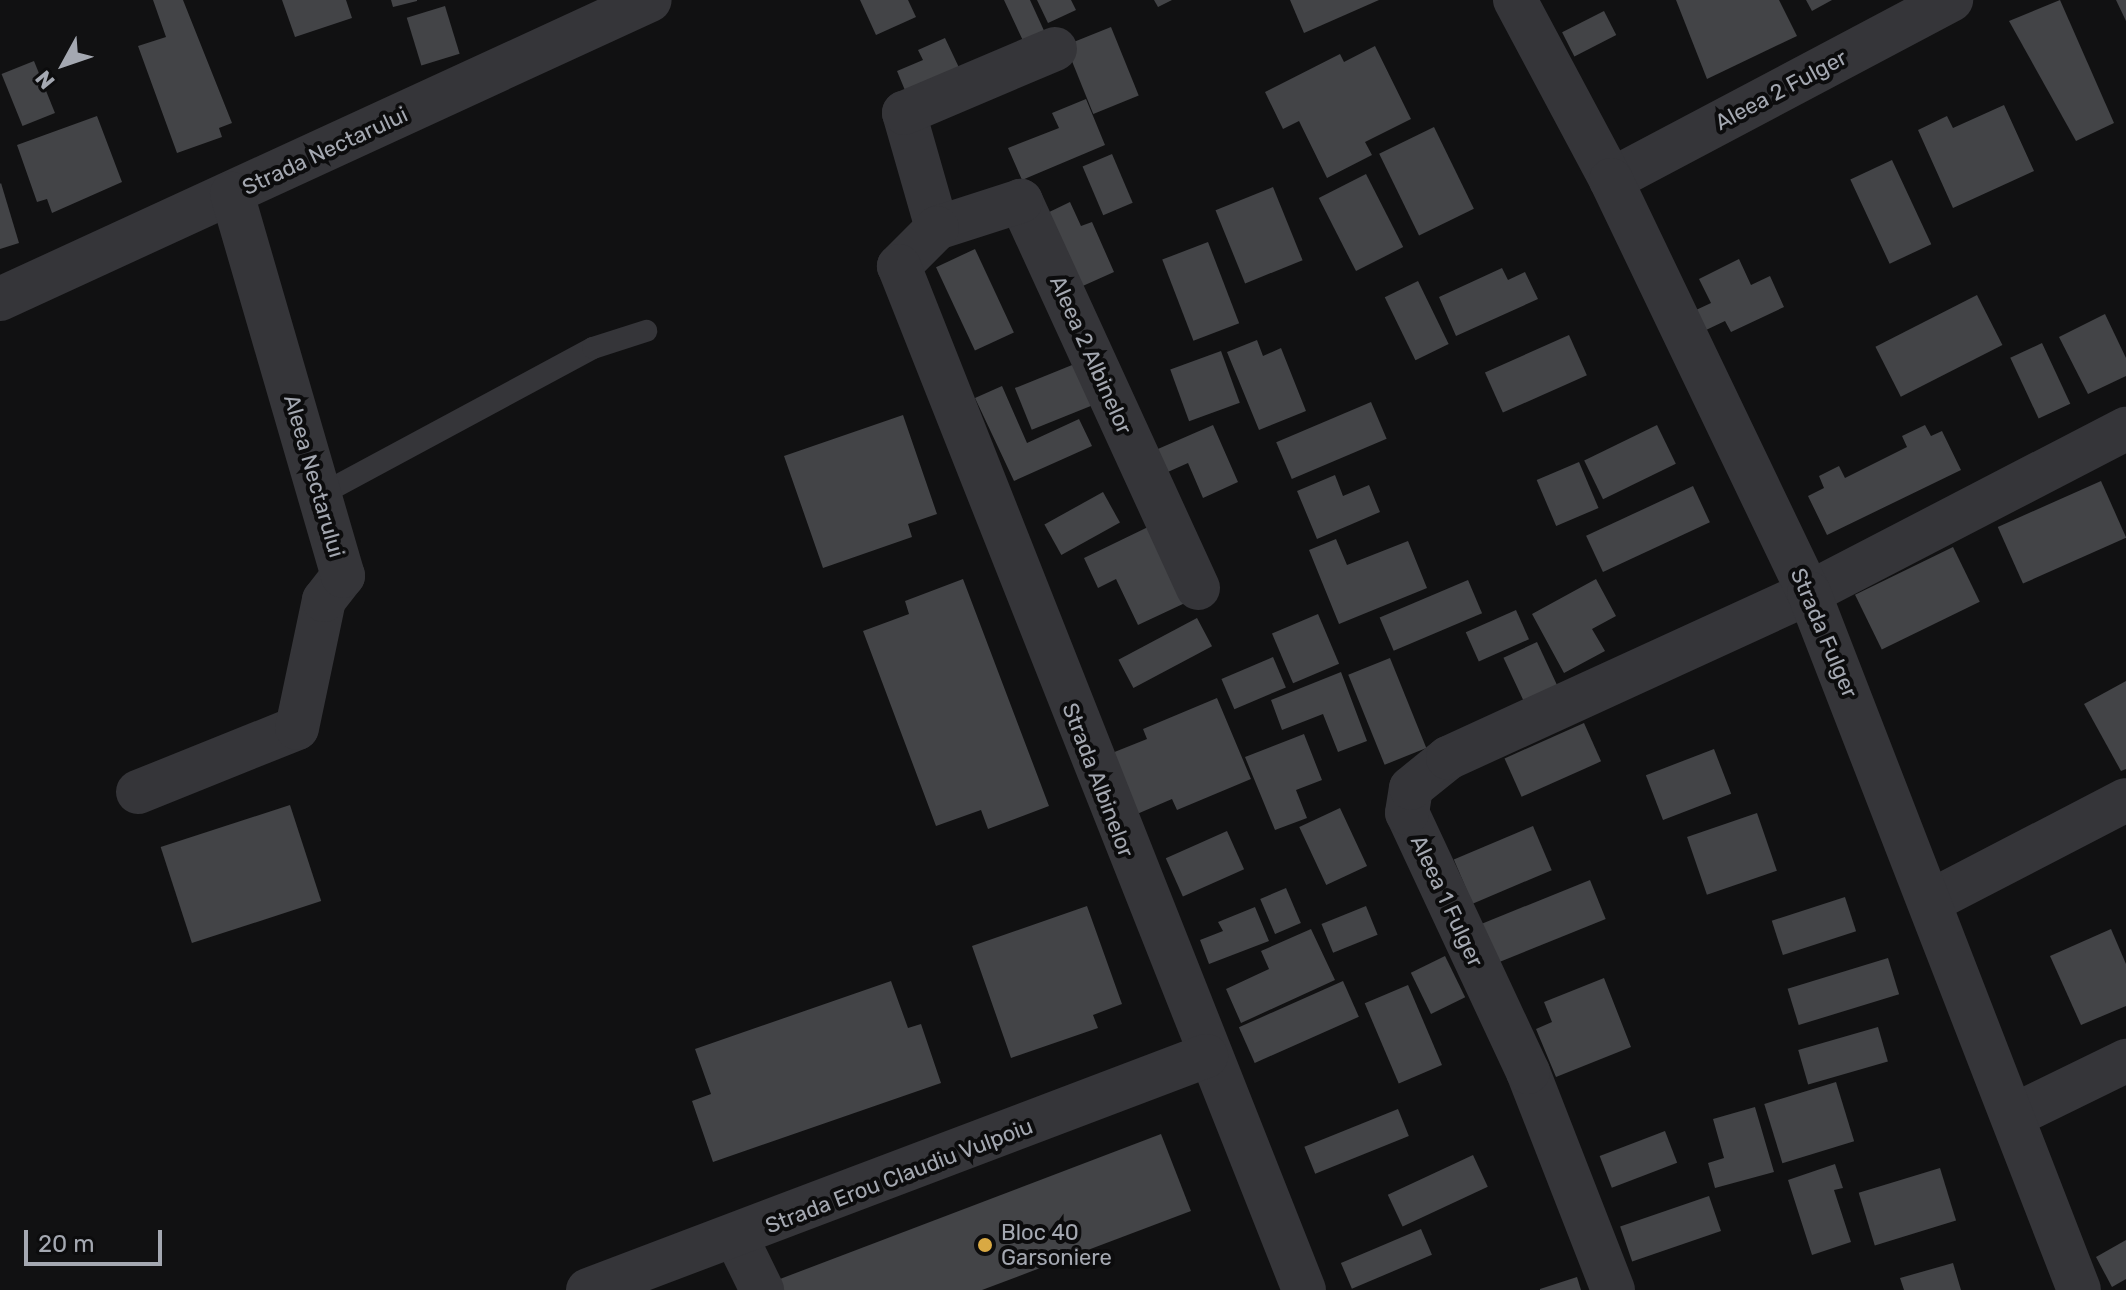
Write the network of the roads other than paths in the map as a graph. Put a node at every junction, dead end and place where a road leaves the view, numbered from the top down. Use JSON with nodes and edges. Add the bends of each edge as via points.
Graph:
{"nodes":[{"id":1,"x":650,"y":0,"type":"edge"},
{"id":2,"x":1515,"y":0,"type":"edge"},
{"id":3,"x":1951,"y":0,"type":"edge"},
{"id":4,"x":1055,"y":49,"type":"dead end"},
{"id":5,"x":1611,"y":180,"type":"junction"},
{"id":6,"x":232,"y":194,"type":"junction"},
{"id":7,"x":937,"y":228,"type":"junction"},
{"id":8,"x":0,"y":299,"type":"edge"},
{"id":9,"x":646,"y":331,"type":"dead end"},
{"id":10,"x":2126,"y":429,"type":"edge"},
{"id":11,"x":320,"y":495,"type":"junction"},
{"id":12,"x":1198,"y":588,"type":"dead end"},
{"id":13,"x":1809,"y":593,"type":"junction"},
{"id":14,"x":138,"y":792,"type":"dead end"},
{"id":15,"x":2126,"y":800,"type":"edge"},
{"id":16,"x":1933,"y":900,"type":"junction"},
{"id":17,"x":1206,"y":1056,"type":"junction"},
{"id":18,"x":2126,"y":1061,"type":"edge"},
{"id":19,"x":2013,"y":1116,"type":"junction"},
{"id":20,"x":737,"y":1239,"type":"junction"},
{"id":21,"x":588,"y":1290,"type":"edge"},
{"id":22,"x":762,"y":1290,"type":"edge"},
{"id":23,"x":1304,"y":1290,"type":"edge"},
{"id":24,"x":1613,"y":1290,"type":"edge"},
{"id":25,"x":2079,"y":1290,"type":"edge"}],
"edges":[{"from":1,"to":6,"type":"street","name":"Strada Nectarului"},
{"from":2,"to":5,"type":"street","name":"Strada Fulger"},
{"from":3,"to":5,"type":"street","name":"Aleea 2 Fulger"},
{"from":4,"to":7,"type":"street","via":[[904,113]]},
{"from":5,"to":13,"type":"street","name":"Strada Fulger"},
{"from":6,"to":8,"type":"street","name":"Strada Nectarului"},
{"from":6,"to":11,"type":"street","name":"Aleea Nectarului"},
{"from":7,"to":12,"type":"street","name":"Aleea 2 Albinelor","via":[[1021,201]]},
{"from":7,"to":17,"type":"street","name":"Strada Albinelor","via":[[899,266]]},
{"from":9,"to":11,"type":"lane","via":[[593,348]]},
{"from":10,"to":13,"type":"street","name":"Aleea 1 Fulger"},
{"from":11,"to":14,"type":"street","name":"Aleea Nectarului","via":[[343,576],[324,600],[297,728]]},
{"from":13,"to":16,"type":"street","name":"Strada Fulger"},
{"from":13,"to":24,"type":"street","name":"Aleea 1 Fulger","via":[[1448,758],[1411,788],[1407,813],[1415,833],[1528,1072]]},
{"from":15,"to":16,"type":"street"},
{"from":16,"to":19,"type":"street","name":"Strada Fulger"},
{"from":17,"to":20,"type":"street","name":"Strada Erou Claudiu Vulpoiu"},
{"from":17,"to":23,"type":"street","name":"Strada Albinelor"},
{"from":18,"to":19,"type":"street"},
{"from":19,"to":25,"type":"street","name":"Strada Fulger"},
{"from":20,"to":21,"type":"street","name":"Strada Erou Claudiu Vulpoiu"},
{"from":20,"to":22,"type":"street"}]}
